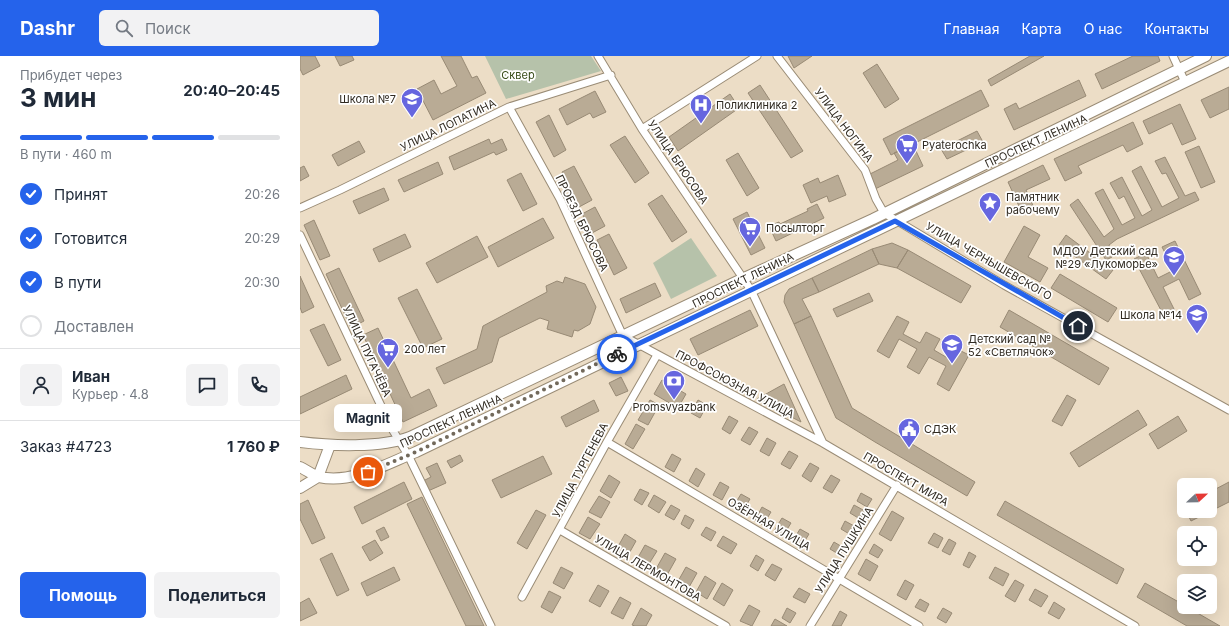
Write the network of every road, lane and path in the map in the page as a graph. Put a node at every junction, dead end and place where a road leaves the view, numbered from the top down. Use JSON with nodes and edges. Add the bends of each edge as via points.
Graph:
{"nodes":[{"id":1,"x":598,"y":56,"type":"edge"},
{"id":2,"x":757,"y":56,"type":"edge"},
{"id":3,"x":777,"y":56,"type":"edge"},
{"id":4,"x":1173,"y":56,"type":"edge"},
{"id":5,"x":1206,"y":56,"type":"edge"},
{"id":6,"x":1229,"y":61,"type":"edge"},
{"id":7,"x":1179,"y":69,"type":"junction"},
{"id":8,"x":611,"y":75,"type":"junction"},
{"id":9,"x":1185,"y":82,"type":"junction"},
{"id":10,"x":509,"y":107,"type":"junction"},
{"id":11,"x":642,"y":129,"type":"junction"},
{"id":12,"x":300,"y":208,"type":"edge"},
{"id":13,"x":884,"y":213,"type":"junction"},
{"id":14,"x":895,"y":221,"type":"junction"},
{"id":15,"x":300,"y":235,"type":"edge"},
{"id":16,"x":742,"y":278,"type":"junction"},
{"id":17,"x":751,"y":290,"type":"junction"},
{"id":18,"x":623,"y":336,"type":"junction"},
{"id":19,"x":637,"y":345,"type":"junction"},
{"id":20,"x":657,"y":354,"type":"junction"},
{"id":21,"x":1229,"y":410,"type":"edge"},
{"id":22,"x":300,"y":442,"type":"edge"},
{"id":23,"x":398,"y":442,"type":"junction"},
{"id":24,"x":607,"y":442,"type":"junction"},
{"id":25,"x":823,"y":443,"type":"junction"},
{"id":26,"x":330,"y":445,"type":"junction"},
{"id":27,"x":408,"y":455,"type":"junction"},
{"id":28,"x":300,"y":467,"type":"edge"},
{"id":29,"x":318,"y":477,"type":"junction"},
{"id":30,"x":897,"y":485,"type":"junction"},
{"id":31,"x":300,"y":488,"type":"edge"},
{"id":32,"x":560,"y":530,"type":"junction"},
{"id":33,"x":838,"y":577,"type":"junction"},
{"id":34,"x":522,"y":597,"type":"dead end"},
{"id":35,"x":491,"y":626,"type":"edge"},
{"id":36,"x":726,"y":626,"type":"edge"},
{"id":37,"x":810,"y":626,"type":"edge"},
{"id":38,"x":918,"y":626,"type":"edge"},
{"id":39,"x":1136,"y":626,"type":"edge"}],
"edges":[{"from":1,"to":8,"type":"street","name":"УЛИЦА БРЮСОВА"},
{"from":2,"to":11,"type":"street"},
{"from":3,"to":13,"type":"street","name":"УЛИЦА НОГИНА","via":[[865,170]]},
{"from":4,"to":7,"type":"street"},
{"from":5,"to":7,"type":"main road","name":"ПРОСПЕКТ ЛЕНИНА"},
{"from":6,"to":9,"type":"main road","name":"ПРОСПЕКТ ЛЕНИНА"},
{"from":7,"to":9,"type":"street"},
{"from":7,"to":13,"type":"main road","name":"ПРОСПЕКТ ЛЕНИНА"},
{"from":8,"to":10,"type":"street","name":"УЛИЦА ЛОПАТИНА"},
{"from":8,"to":11,"type":"street","name":"УЛИЦА БРЮСОВА"},
{"from":9,"to":14,"type":"main road","name":"ПРОСПЕКТ ЛЕНИНА"},
{"from":10,"to":12,"type":"street","name":"УЛИЦА ЛОПАТИНА"},
{"from":10,"to":18,"type":"street","name":"ПРОЕЗД БРЮСОВА","via":[[560,199]]},
{"from":11,"to":16,"type":"street","name":"УЛИЦА БРЮСОВА"},
{"from":13,"to":14,"type":"street","name":"УЛИЦА ЧЕРНЫШЕВСКОГО"},
{"from":13,"to":16,"type":"main road","name":"ПРОСПЕКТ ЛЕНИНА"},
{"from":14,"to":17,"type":"main road","name":"ПРОСПЕКТ ЛЕНИНА"},
{"from":14,"to":21,"type":"street","name":"УЛИЦА ЧЕРНЫШЕВСКОГО","via":[[1004,285]]},
{"from":15,"to":23,"type":"street","name":"УЛИЦА ПУГАЧЁВА"},
{"from":16,"to":17,"type":"street"},
{"from":16,"to":18,"type":"main road","name":"ПРОСПЕКТ ЛЕНИНА"},
{"from":17,"to":19,"type":"main road","name":"ПРОСПЕКТ ЛЕНИНА"},
{"from":17,"to":25,"type":"street"},
{"from":18,"to":19,"type":"street"},
{"from":18,"to":23,"type":"main road","name":"ПРОСПЕКТ ЛЕНИНА"},
{"from":19,"to":20,"type":"street","name":"ПРОФСОЮЗНАЯ УЛИЦА"},
{"from":19,"to":27,"type":"main road","name":"ПРОСПЕКТ ЛЕНИНА"},
{"from":20,"to":24,"type":"street","name":"УЛИЦА ТУРГЕНЕВА"},
{"from":20,"to":25,"type":"street","name":"ПРОФСОЮЗНАЯ УЛИЦА"},
{"from":22,"to":26,"type":"main road","name":"ПРОСПЕКТ ЛЕНИНА"},
{"from":23,"to":26,"type":"main road","name":"ПРОСПЕКТ ЛЕНИНА"},
{"from":23,"to":27,"type":"street","name":"УЛИЦА ПУГАЧЁВА"},
{"from":24,"to":32,"type":"street","name":"УЛИЦА ТУРГЕНЕВА"},
{"from":24,"to":33,"type":"street","name":"ОЗЁРНАЯ УЛИЦА"},
{"from":25,"to":30,"type":"street","name":"ПРОСПЕКТ МИРА"},
{"from":26,"to":29,"type":"main road"},
{"from":27,"to":29,"type":"main road","name":"ПРОСПЕКТ ЛЕНИНА","via":[[355,477]]},
{"from":27,"to":35,"type":"street","name":"УЛИЦА ПУГАЧЁВА"},
{"from":28,"to":29,"type":"main road"},
{"from":29,"to":31,"type":"main road"},
{"from":30,"to":33,"type":"street","name":"УЛИЦА ПУШКИНА"},
{"from":30,"to":39,"type":"street","name":"ПРОСПЕКТ МИРА"},
{"from":32,"to":34,"type":"street","name":"УЛИЦА ТУРГЕНЕВА"},
{"from":32,"to":36,"type":"street","name":"УЛИЦА ЛЕРМОНТОВА"},
{"from":33,"to":37,"type":"street","name":"УЛИЦА ПУШКИНА"},
{"from":33,"to":38,"type":"street","name":"ОЗЁРНАЯ УЛИЦА"}]}
